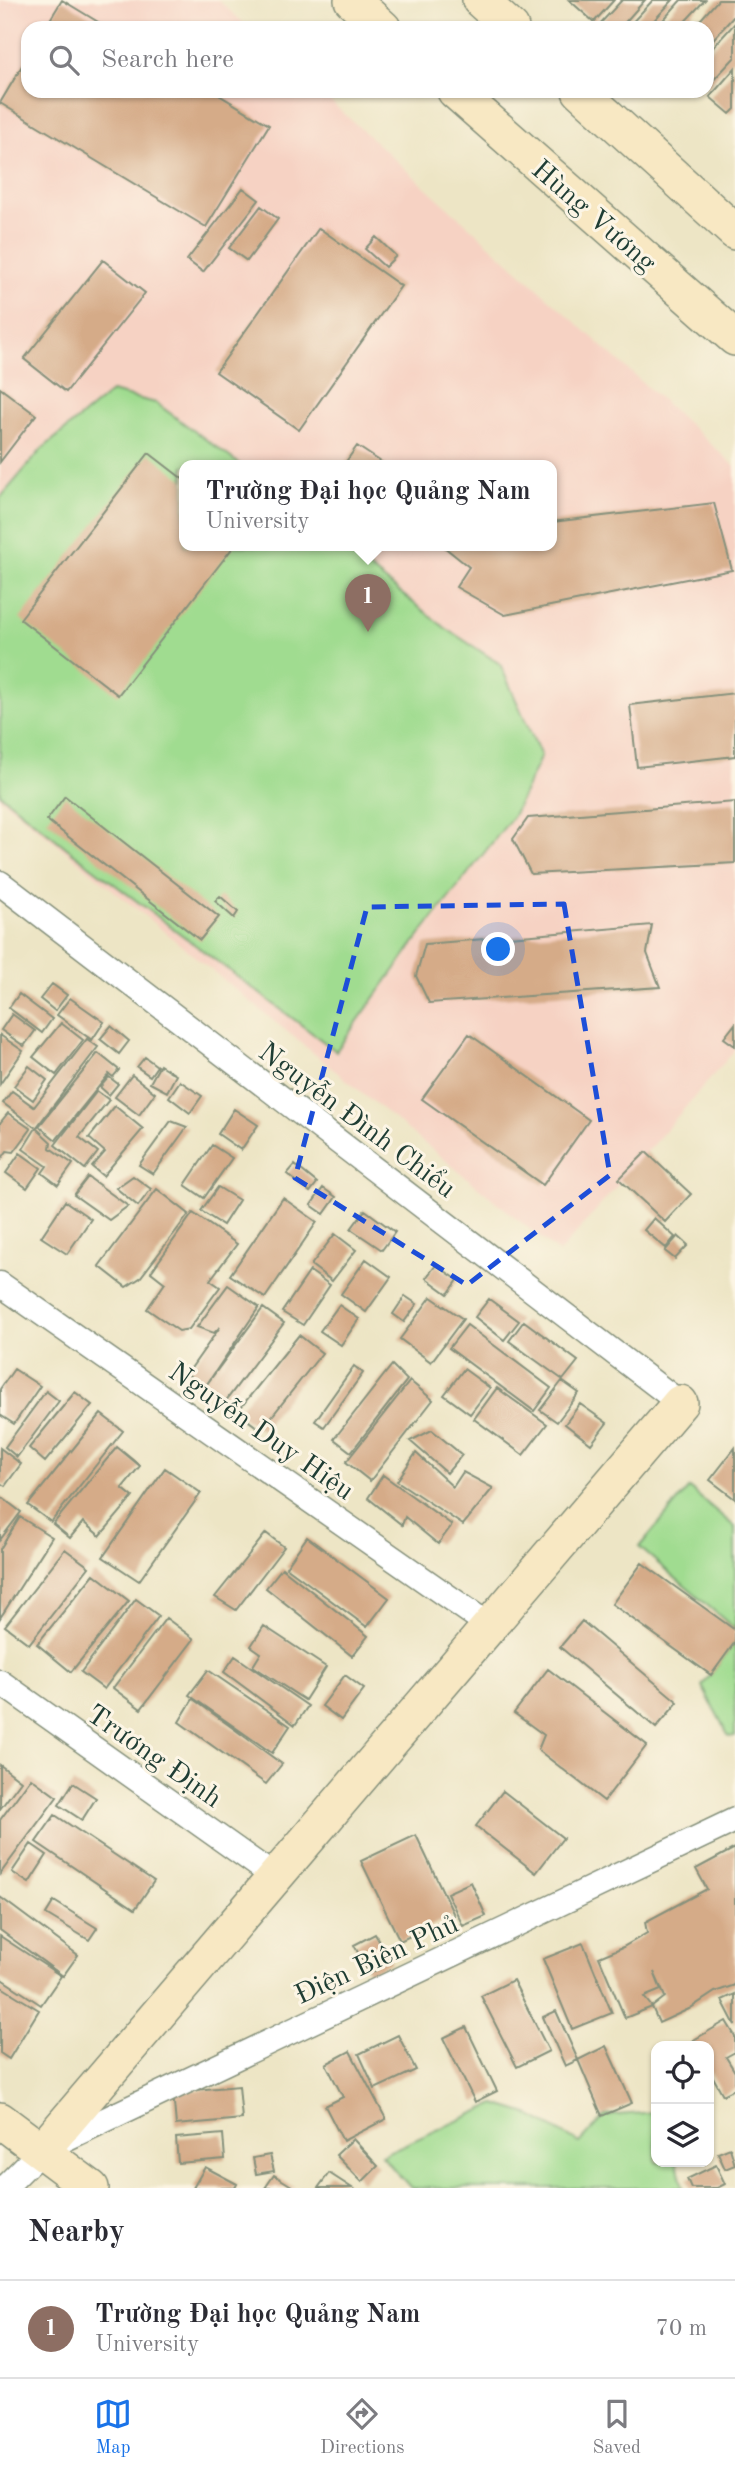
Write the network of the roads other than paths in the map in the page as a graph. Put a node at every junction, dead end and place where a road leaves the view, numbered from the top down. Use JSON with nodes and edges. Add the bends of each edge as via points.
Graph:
{"nodes":[{"id":1,"x":352,"y":0,"type":"edge"},
{"id":2,"x":480,"y":0,"type":"edge"},
{"id":3,"x":375,"y":21,"type":"edge"},
{"id":4,"x":503,"y":21,"type":"edge"},
{"id":5,"x":463,"y":98,"type":"edge"},
{"id":6,"x":588,"y":98,"type":"edge"},
{"id":7,"x":735,"y":232,"type":"edge"},
{"id":8,"x":735,"y":338,"type":"edge"},
{"id":9,"x":0,"y":883,"type":"edge"},
{"id":10,"x":0,"y":1284,"type":"edge"},
{"id":11,"x":680,"y":1403,"type":"joint"},
{"id":12,"x":489,"y":1626,"type":"junction"},
{"id":13,"x":0,"y":1682,"type":"edge"},
{"id":14,"x":735,"y":1820,"type":"edge"},
{"id":15,"x":275,"y":1877,"type":"junction"},
{"id":16,"x":0,"y":2120,"type":"edge"},
{"id":17,"x":42,"y":2150,"type":"junction"},
{"id":18,"x":4,"y":2188,"type":"edge"},
{"id":19,"x":91,"y":2188,"type":"edge"}],
"edges":[{"from":1,"to":3,"type":"street"},
{"from":2,"to":4,"type":"street"},
{"from":5,"to":8,"type":"street","name":"Hùng Vương"},
{"from":6,"to":7,"type":"street"},
{"from":9,"to":11,"type":"street","name":"Nguyễn Đình Chiểu"},
{"from":10,"to":12,"type":"street","name":"Nguyễn Duy Hiệu"},
{"from":11,"to":12,"type":"street"},
{"from":12,"to":15,"type":"street"},
{"from":13,"to":15,"type":"street","name":"Trương Định"},
{"from":14,"to":17,"type":"street","name":"Điện Biên Phủ"},
{"from":15,"to":17,"type":"street"},
{"from":16,"to":17,"type":"street"},
{"from":17,"to":18,"type":"street","name":"Điện Biên Phủ"},
{"from":17,"to":19,"type":"street"}]}
